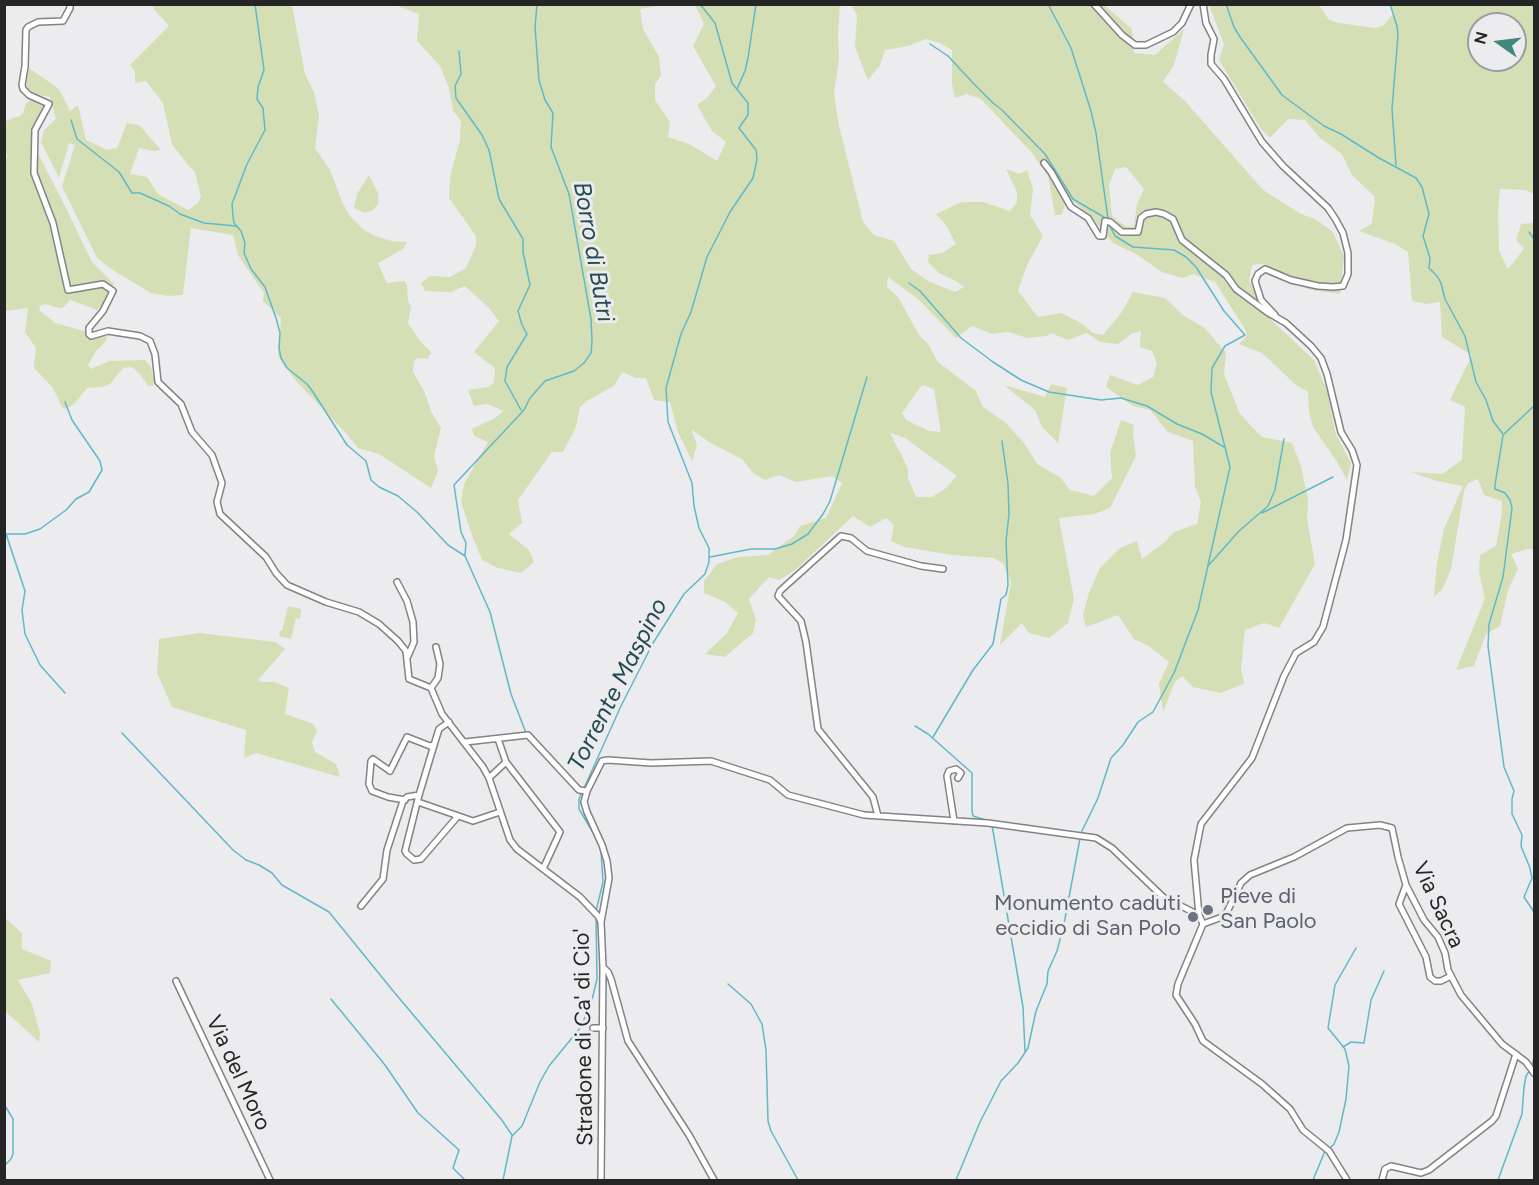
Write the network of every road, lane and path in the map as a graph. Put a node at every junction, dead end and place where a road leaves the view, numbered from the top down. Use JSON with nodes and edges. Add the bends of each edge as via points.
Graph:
{"nodes":[{"id":1,"x":70,"y":4,"type":"edge"},
{"id":2,"x":1094,"y":4,"type":"edge"},
{"id":3,"x":1191,"y":4,"type":"edge"},
{"id":4,"x":1203,"y":4,"type":"edge"},
{"id":5,"x":1044,"y":163,"type":"dead end"},
{"id":6,"x":1276,"y":316,"type":"junction"},
{"id":7,"x":942,"y":568,"type":"dead end"},
{"id":8,"x":397,"y":582,"type":"dead end"},
{"id":9,"x":436,"y":647,"type":"dead end"},
{"id":10,"x":408,"y":658,"type":"junction"},
{"id":11,"x":431,"y":688,"type":"junction"},
{"id":12,"x":448,"y":722,"type":"junction"},
{"id":13,"x":498,"y":739,"type":"junction"},
{"id":14,"x":465,"y":742,"type":"junction"},
{"id":15,"x":434,"y":745,"type":"junction"},
{"id":16,"x":506,"y":762,"type":"junction"},
{"id":17,"x":489,"y":778,"type":"junction"},
{"id":18,"x":958,"y":778,"type":"dead end"},
{"id":19,"x":587,"y":791,"type":"junction"},
{"id":20,"x":418,"y":799,"type":"junction"},
{"id":21,"x":405,"y":800,"type":"junction"},
{"id":22,"x":500,"y":812,"type":"junction"},
{"id":23,"x":458,"y":816,"type":"junction"},
{"id":24,"x":878,"y":816,"type":"junction"},
{"id":25,"x":954,"y":821,"type":"junction"},
{"id":26,"x":543,"y":868,"type":"junction"},
{"id":27,"x":1406,"y":885,"type":"junction"},
{"id":28,"x":360,"y":906,"type":"dead end"},
{"id":29,"x":1199,"y":915,"type":"junction"},
{"id":30,"x":601,"y":922,"type":"junction"},
{"id":31,"x":1203,"y":924,"type":"junction"},
{"id":32,"x":603,"y":967,"type":"junction"},
{"id":33,"x":1451,"y":976,"type":"junction"},
{"id":34,"x":176,"y":981,"type":"dead end"},
{"id":35,"x":593,"y":1028,"type":"dead end"},
{"id":36,"x":603,"y":1028,"type":"junction"},
{"id":37,"x":1516,"y":1054,"type":"junction"},
{"id":38,"x":1533,"y":1070,"type":"edge"},
{"id":39,"x":270,"y":1180,"type":"edge"},
{"id":40,"x":601,"y":1180,"type":"edge"},
{"id":41,"x":714,"y":1180,"type":"edge"},
{"id":42,"x":1347,"y":1180,"type":"edge"},
{"id":43,"x":1382,"y":1180,"type":"edge"}],
"edges":[{"from":1,"to":10,"type":"street","via":[[63,21],[38,22],[26,30],[22,85],[29,95],[49,104],[35,130],[34,173],[53,223],[68,290],[103,284],[113,291],[89,334],[108,331],[150,341],[158,382],[181,404],[192,432],[212,455],[222,483],[217,502],[220,514],[266,557],[287,585],[369,618],[398,641]]},
{"from":2,"to":3,"type":"street","via":[[1122,35],[1135,45],[1146,45],[1173,33]]},
{"from":4,"to":6,"type":"street","via":[[1214,39],[1211,64],[1262,142],[1332,214],[1348,253],[1348,274],[1343,285],[1318,286],[1265,269],[1258,274],[1255,281],[1261,300]]},
{"from":5,"to":6,"type":"street","via":[[1071,207],[1088,218],[1099,236],[1103,236],[1105,221],[1122,232],[1138,232],[1146,214],[1164,214],[1173,219],[1182,240],[1226,275],[1236,289]]},
{"from":6,"to":29,"type":"street","via":[[1321,358],[1341,432],[1355,457],[1355,488],[1346,540],[1321,633],[1296,653],[1252,758],[1201,824],[1194,860]]},
{"from":7,"to":24,"type":"street","via":[[867,551],[851,538],[841,536],[778,596],[801,621],[818,729],[873,797]]},
{"from":8,"to":10,"type":"street","via":[[413,622],[414,642]]},
{"from":9,"to":11,"type":"street","via":[[440,664],[438,678]]},
{"from":10,"to":11,"type":"street","via":[[409,679]]},
{"from":11,"to":12,"type":"street","name":"Stradone di Ca' di Cio'"},
{"from":12,"to":14,"type":"street","name":"Stradone di Ca' di Cio'"},
{"from":12,"to":15,"type":"street","via":[[440,729]]},
{"from":13,"to":14,"type":"street"},
{"from":13,"to":16,"type":"street"},
{"from":13,"to":19,"type":"street","via":[[528,735],[579,790]]},
{"from":14,"to":17,"type":"street","name":"Stradone di Ca' di Cio'"},
{"from":15,"to":20,"type":"street"},
{"from":15,"to":21,"type":"street","via":[[407,737],[390,771],[373,759],[369,784],[372,790]]},
{"from":16,"to":17,"type":"street"},
{"from":16,"to":26,"type":"street","via":[[560,832]]},
{"from":17,"to":22,"type":"street","name":"Stradone di Ca' di Cio'"},
{"from":18,"to":25,"type":"street","via":[[961,773],[956,769],[949,771]]},
{"from":19,"to":24,"type":"street","via":[[602,761],[711,761],[770,780],[788,795]]},
{"from":19,"to":30,"type":"street","via":[[584,802],[602,845],[609,878]]},
{"from":20,"to":21,"type":"street"},
{"from":20,"to":23,"type":"street"},
{"from":20,"to":23,"type":"street","via":[[405,851],[414,860],[421,859]]},
{"from":21,"to":28,"type":"street","via":[[387,850],[383,879]]},
{"from":22,"to":23,"type":"street","via":[[473,821]]},
{"from":22,"to":26,"type":"street","name":"Stradone di Ca' di Cio'","via":[[510,840]]},
{"from":24,"to":25,"type":"street"},
{"from":25,"to":29,"type":"street","via":[[1096,838],[1112,848],[1163,897]]},
{"from":26,"to":30,"type":"street","name":"Stradone di Ca' di Cio'","via":[[580,897]]},
{"from":27,"to":31,"type":"street","name":"Via Sacra","via":[[1392,828],[1347,828],[1250,875],[1241,883],[1227,912]]},
{"from":27,"to":33,"type":"street","name":"Via Sacra","via":[[1424,920],[1438,937]]},
{"from":27,"to":33,"type":"street","via":[[1399,904],[1426,957],[1430,977],[1441,981]]},
{"from":29,"to":31,"type":"street"},
{"from":30,"to":32,"type":"street","name":"Stradone di Ca' di Cio'"},
{"from":31,"to":42,"type":"street","via":[[1176,995],[1203,1041],[1290,1109],[1303,1130],[1329,1150]]},
{"from":32,"to":36,"type":"street","name":"Stradone di Ca' di Cio'"},
{"from":32,"to":41,"type":"street","via":[[611,979],[628,1041]]},
{"from":33,"to":37,"type":"street","name":"Via Sacra","via":[[1461,995],[1502,1044]]},
{"from":34,"to":39,"type":"street","name":"Via del Moro"},
{"from":35,"to":36,"type":"street"},
{"from":36,"to":40,"type":"street","name":"Stradone di Ca' di Cio'"},
{"from":37,"to":38,"type":"street","name":"Via Sacra"},
{"from":37,"to":43,"type":"street","via":[[1492,1121],[1429,1170],[1421,1173],[1390,1166]]}]}
